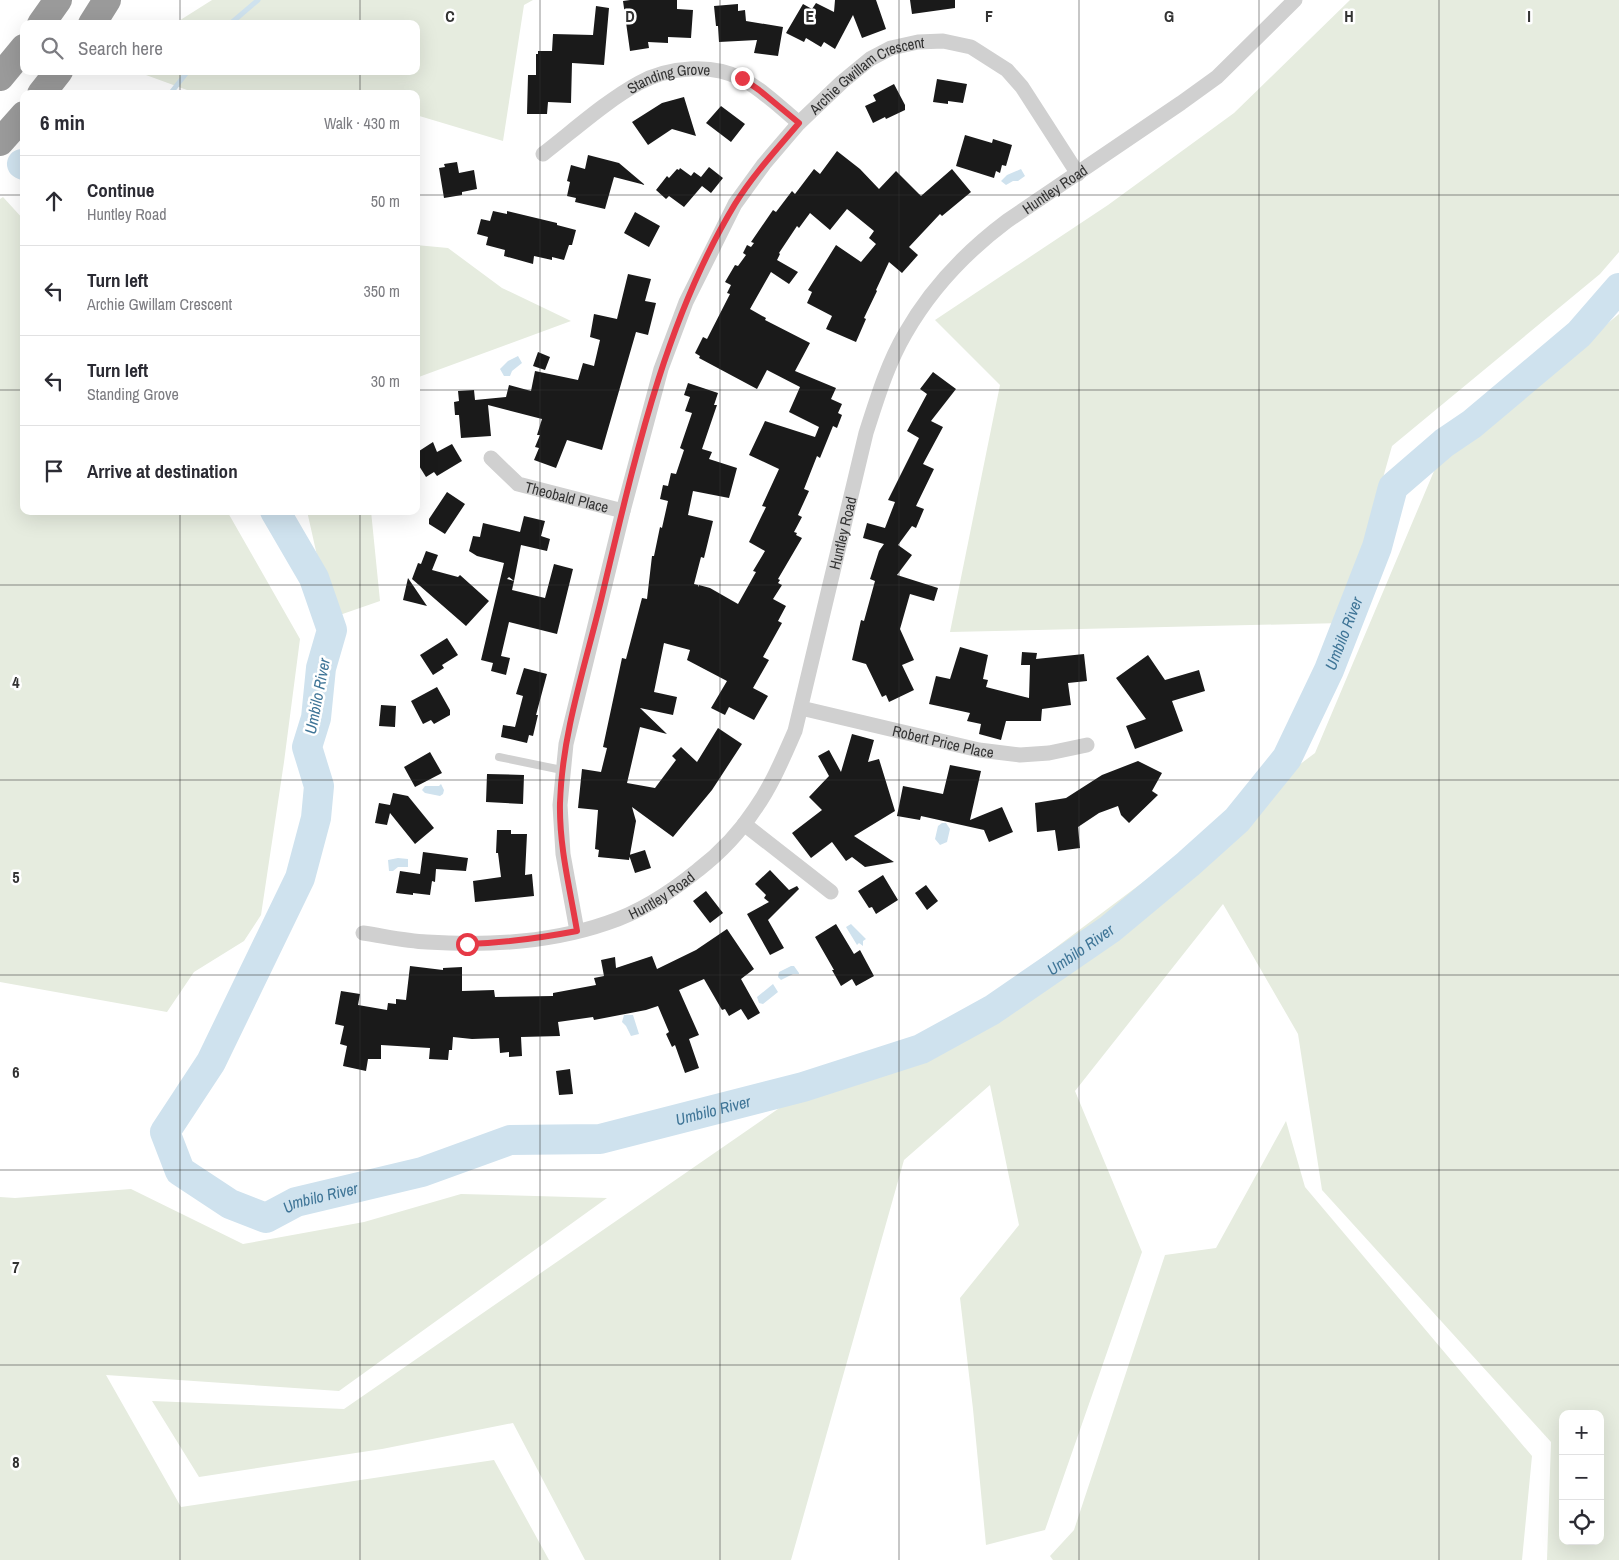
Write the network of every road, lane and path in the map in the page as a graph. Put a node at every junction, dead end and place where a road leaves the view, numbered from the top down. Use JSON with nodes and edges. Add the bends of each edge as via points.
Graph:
{"nodes":[{"id":1,"x":58,"y":0,"type":"edge"},
{"id":2,"x":107,"y":0,"type":"edge"},
{"id":3,"x":1295,"y":0,"type":"edge"},
{"id":4,"x":44,"y":20,"type":"edge"},
{"id":5,"x":94,"y":20,"type":"edge"},
{"id":6,"x":20,"y":53,"type":"edge"},
{"id":7,"x":56,"y":75,"type":"edge"},
{"id":8,"x":0,"y":77,"type":"edge"},
{"id":9,"x":44,"y":90,"type":"edge"},
{"id":10,"x":20,"y":120,"type":"edge"},
{"id":11,"x":799,"y":123,"type":"junction"},
{"id":12,"x":0,"y":142,"type":"edge"},
{"id":13,"x":543,"y":154,"type":"dead end"},
{"id":14,"x":1078,"y":174,"type":"junction"},
{"id":15,"x":490,"y":458,"type":"dead end"},
{"id":16,"x":623,"y":511,"type":"junction"},
{"id":17,"x":801,"y":708,"type":"junction"},
{"id":18,"x":1086,"y":745,"type":"dead end"},
{"id":19,"x":499,"y":757,"type":"dead end"},
{"id":20,"x":562,"y":770,"type":"junction"},
{"id":21,"x":744,"y":824,"type":"junction"},
{"id":22,"x":831,"y":892,"type":"dead end"},
{"id":23,"x":577,"y":931,"type":"junction"},
{"id":24,"x":363,"y":933,"type":"dead end"}],
"edges":[{"from":1,"to":4,"type":"highway"},
{"from":2,"to":5,"type":"highway"},
{"from":3,"to":14,"type":"street","name":"Huntley Road","via":[[1217,77]]},
{"from":6,"to":8,"type":"highway"},
{"from":7,"to":9,"type":"highway"},
{"from":10,"to":12,"type":"highway"},
{"from":11,"to":13,"type":"street","name":"Standing Grove","via":[[742,78],[701,69],[678,71],[639,83]]},
{"from":11,"to":14,"type":"street","name":"Archie Gwillam Crescent","via":[[870,59],[891,48],[943,41],[971,47],[1007,70],[1022,87]]},
{"from":11,"to":16,"type":"street","name":"Archie Gwillam Crescent","via":[[735,204],[686,302],[661,369]]},
{"from":14,"to":17,"type":"street","name":"Huntley Road","via":[[984,238],[946,278],[906,333],[881,385],[866,433]]},
{"from":15,"to":16,"type":"street","name":"Theobald Place","via":[[518,484]]},
{"from":16,"to":20,"type":"street","name":"Archie Gwillam Crescent"},
{"from":17,"to":18,"type":"street","name":"Robert Price Place","via":[[979,750],[1020,755]]},
{"from":17,"to":21,"type":"street","name":"Huntley Road","via":[[795,732],[775,777]]},
{"from":19,"to":20,"type":"lane"},
{"from":20,"to":23,"type":"street","name":"Archie Gwillam Crescent","via":[[563,854]]},
{"from":21,"to":22,"type":"street"},
{"from":21,"to":23,"type":"street","name":"Huntley Road","via":[[716,856],[678,886],[644,907],[607,923]]},
{"from":23,"to":24,"type":"street","name":"Huntley Road","via":[[504,943],[467,944],[424,942]]}]}
